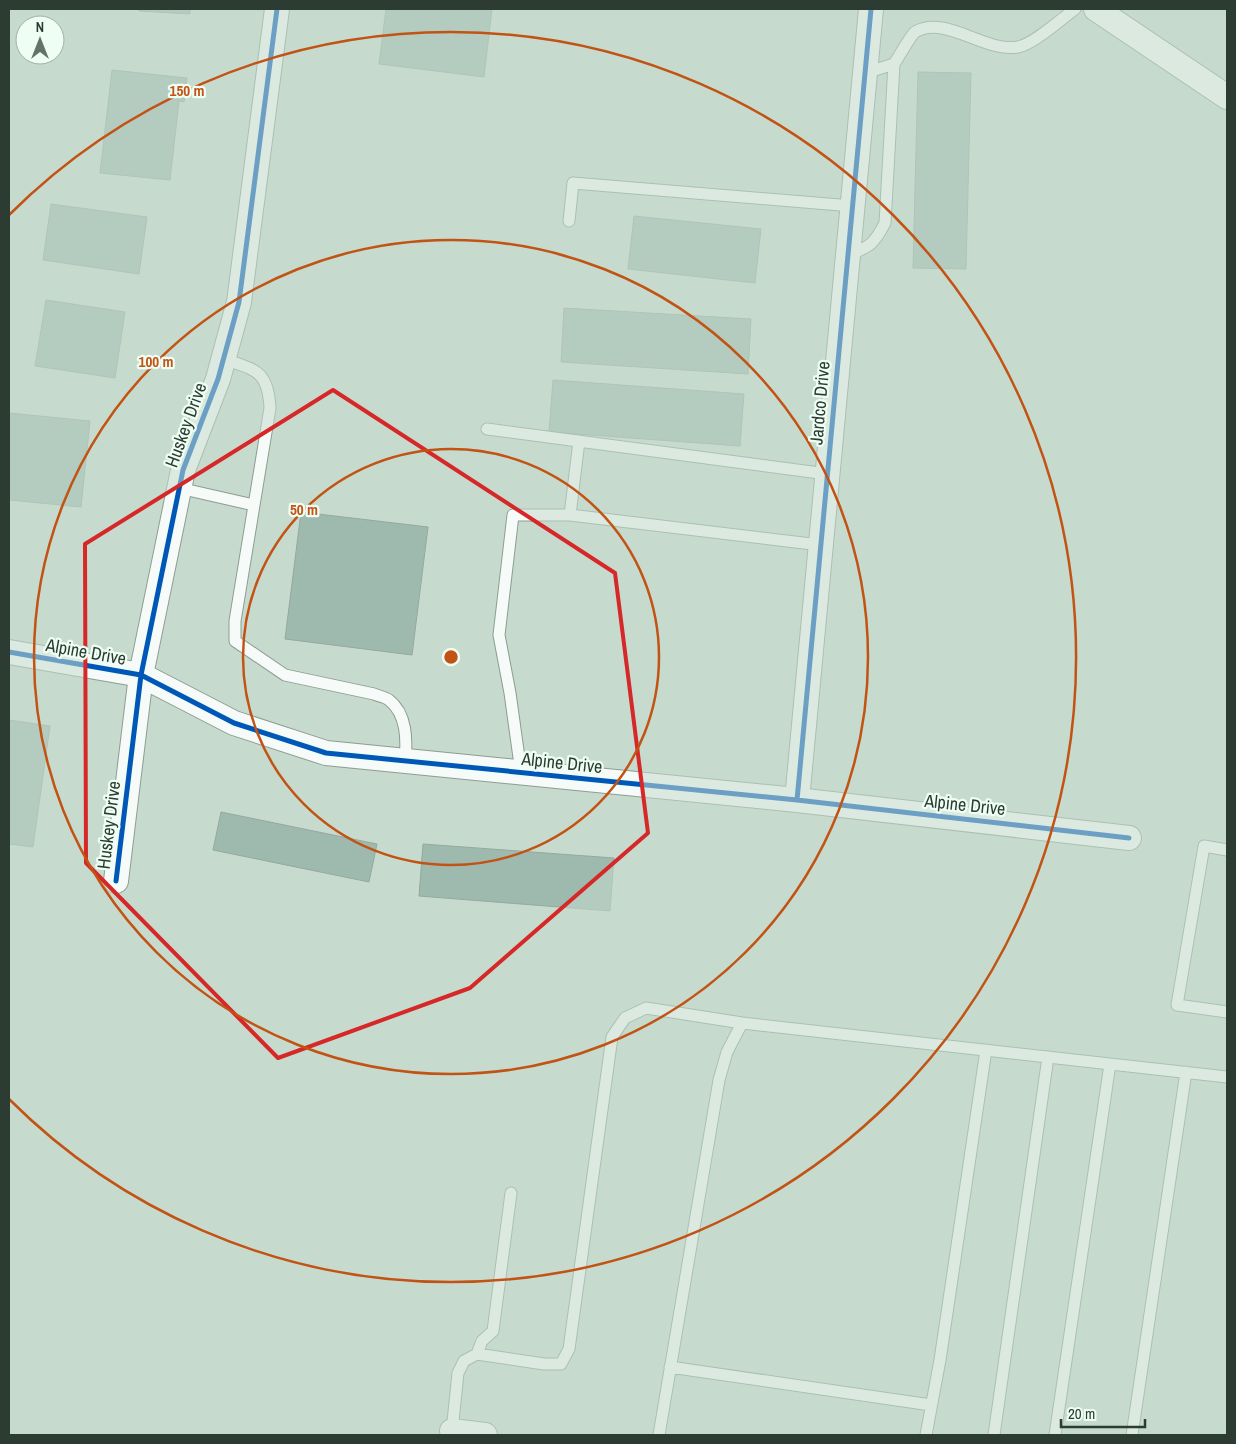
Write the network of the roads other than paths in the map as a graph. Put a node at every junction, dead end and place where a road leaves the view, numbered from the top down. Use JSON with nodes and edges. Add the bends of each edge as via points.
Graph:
{"nodes":[{"id":1,"x":277,"y":9,"type":"edge"},
{"id":2,"x":871,"y":9,"type":"edge"},
{"id":3,"x":1074,"y":9,"type":"edge"},
{"id":4,"x":1096,"y":9,"type":"edge"},
{"id":5,"x":894,"y":64,"type":"junction"},
{"id":6,"x":865,"y":73,"type":"junction"},
{"id":7,"x":1227,"y":97,"type":"edge"},
{"id":8,"x":852,"y":206,"type":"junction"},
{"id":9,"x":569,"y":221,"type":"dead end"},
{"id":10,"x":848,"y":255,"type":"junction"},
{"id":11,"x":224,"y":359,"type":"junction"},
{"id":12,"x":487,"y":429,"type":"dead end"},
{"id":13,"x":579,"y":441,"type":"junction"},
{"id":14,"x":827,"y":474,"type":"junction"},
{"id":15,"x":179,"y":488,"type":"junction"},
{"id":16,"x":254,"y":505,"type":"junction"},
{"id":17,"x":570,"y":515,"type":"junction"},
{"id":18,"x":820,"y":545,"type":"junction"},
{"id":19,"x":9,"y":652,"type":"edge"},
{"id":20,"x":142,"y":675,"type":"junction"},
{"id":21,"x":404,"y":761,"type":"junction"},
{"id":22,"x":520,"y":772,"type":"junction"},
{"id":23,"x":797,"y":800,"type":"junction"},
{"id":24,"x":1129,"y":838,"type":"dead end"},
{"id":25,"x":1227,"y":850,"type":"edge"},
{"id":26,"x":116,"y":881,"type":"dead end"},
{"id":27,"x":1227,"y":1012,"type":"edge"},
{"id":28,"x":742,"y":1022,"type":"junction"},
{"id":29,"x":986,"y":1050,"type":"junction"},
{"id":30,"x":1048,"y":1057,"type":"junction"},
{"id":31,"x":1110,"y":1064,"type":"junction"},
{"id":32,"x":1186,"y":1072,"type":"junction"},
{"id":33,"x":1227,"y":1077,"type":"edge"},
{"id":34,"x":511,"y":1193,"type":"dead end"},
{"id":35,"x":477,"y":1354,"type":"junction"},
{"id":36,"x":670,"y":1367,"type":"junction"},
{"id":37,"x":931,"y":1405,"type":"junction"},
{"id":38,"x":452,"y":1431,"type":"joint"},
{"id":39,"x":485,"y":1435,"type":"edge"},
{"id":40,"x":659,"y":1435,"type":"edge"},
{"id":41,"x":926,"y":1435,"type":"edge"},
{"id":42,"x":994,"y":1435,"type":"edge"},
{"id":43,"x":1055,"y":1435,"type":"edge"},
{"id":44,"x":1132,"y":1435,"type":"edge"}],
"edges":[{"from":1,"to":11,"type":"street","name":"Huskey Drive","via":[[239,302]]},
{"from":2,"to":6,"type":"street","name":"Jardco Drive"},
{"from":3,"to":5,"type":"lane","via":[[1019,47],[992,46],[958,31],[928,28],[913,33]]},
{"from":4,"to":7,"type":"street"},
{"from":5,"to":6,"type":"lane"},
{"from":5,"to":10,"type":"lane","via":[[885,223],[867,248]]},
{"from":6,"to":8,"type":"street","name":"Jardco Drive"},
{"from":8,"to":9,"type":"lane","via":[[573,183]]},
{"from":8,"to":10,"type":"street","name":"Jardco Drive"},
{"from":10,"to":14,"type":"street","name":"Jardco Drive"},
{"from":11,"to":15,"type":"street","name":"Huskey Drive","via":[[182,470]]},
{"from":11,"to":16,"type":"lane","via":[[262,376],[269,392],[270,408]]},
{"from":12,"to":13,"type":"lane"},
{"from":13,"to":14,"type":"lane"},
{"from":13,"to":17,"type":"lane"},
{"from":14,"to":18,"type":"street","name":"Jardco Drive"},
{"from":15,"to":16,"type":"lane"},
{"from":15,"to":20,"type":"street","name":"Huskey Drive"},
{"from":16,"to":21,"type":"lane","via":[[235,621],[235,642],[285,675],[388,699],[404,723],[407,742]]},
{"from":17,"to":18,"type":"lane"},
{"from":17,"to":22,"type":"lane","via":[[513,515],[498,636],[510,693]]},
{"from":18,"to":23,"type":"street","name":"Jardco Drive"},
{"from":19,"to":20,"type":"street","name":"Alpine Drive"},
{"from":20,"to":21,"type":"street","name":"Alpine Drive","via":[[234,723],[326,753]]},
{"from":20,"to":26,"type":"street","name":"Huskey Drive"},
{"from":21,"to":22,"type":"street","name":"Alpine Drive"},
{"from":22,"to":23,"type":"street","name":"Alpine Drive"},
{"from":23,"to":24,"type":"street","name":"Alpine Drive"},
{"from":25,"to":27,"type":"lane","via":[[1204,846],[1177,1005]]},
{"from":28,"to":29,"type":"lane"},
{"from":28,"to":35,"type":"lane","via":[[646,1008],[625,1018],[612,1037],[569,1349],[561,1364]]},
{"from":28,"to":36,"type":"lane","via":[[727,1052],[719,1080]]},
{"from":29,"to":30,"type":"lane"},
{"from":29,"to":37,"type":"lane"},
{"from":30,"to":31,"type":"lane"},
{"from":30,"to":42,"type":"lane"},
{"from":31,"to":32,"type":"lane"},
{"from":31,"to":43,"type":"lane"},
{"from":32,"to":33,"type":"lane"},
{"from":32,"to":44,"type":"lane"},
{"from":34,"to":35,"type":"lane","via":[[492,1331],[482,1341]]},
{"from":35,"to":38,"type":"lane","via":[[464,1360],[458,1373]]},
{"from":36,"to":37,"type":"lane"},
{"from":36,"to":40,"type":"lane"},
{"from":37,"to":41,"type":"lane"},
{"from":38,"to":39,"type":"street"}]}
